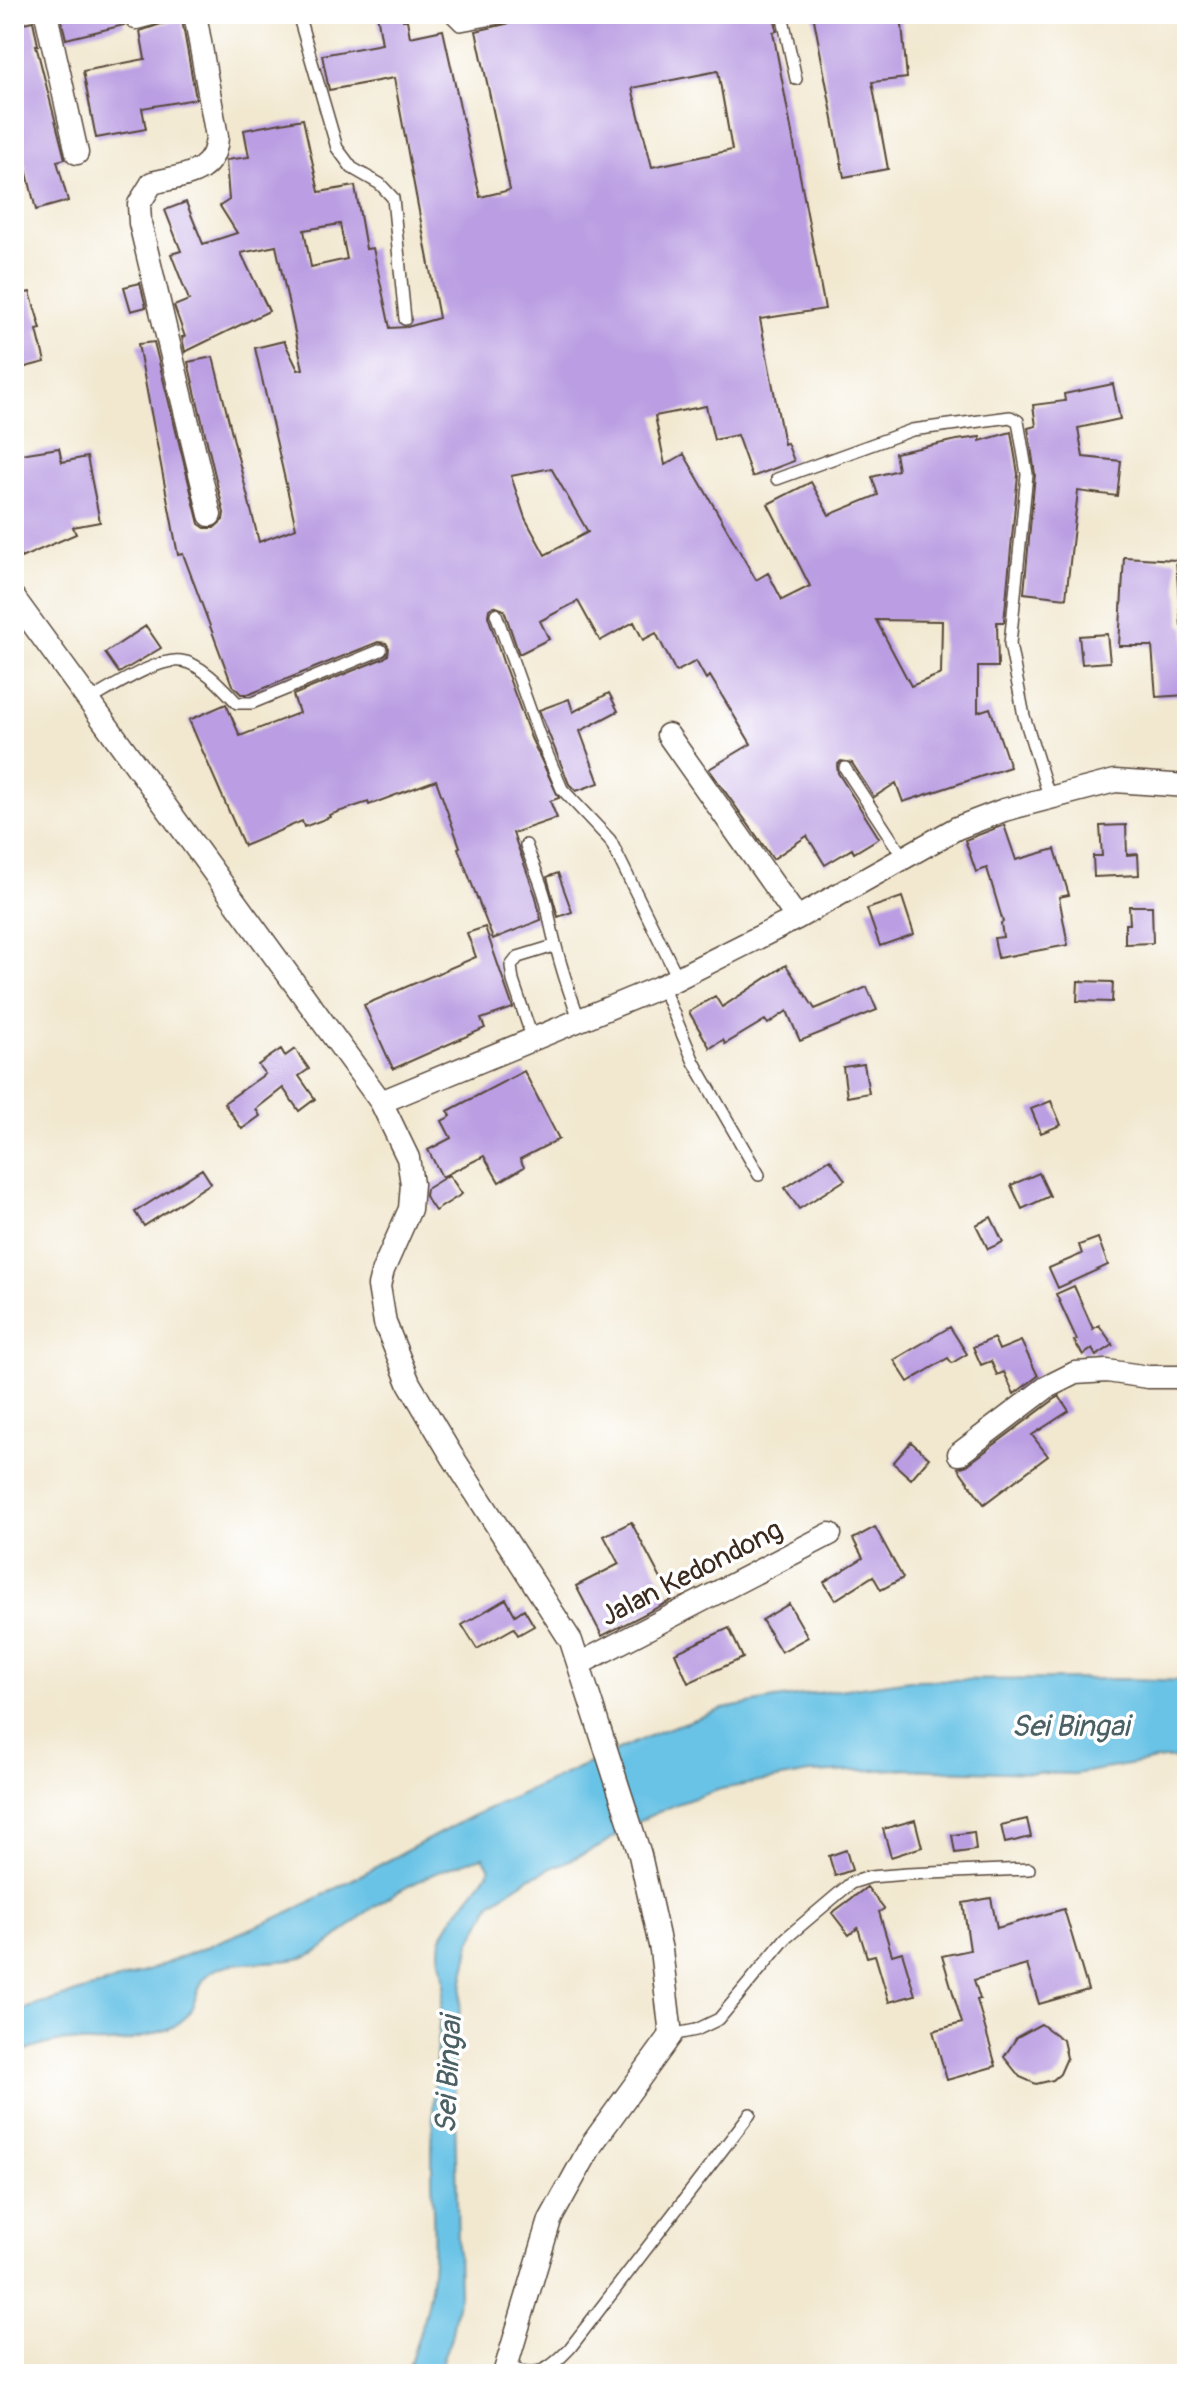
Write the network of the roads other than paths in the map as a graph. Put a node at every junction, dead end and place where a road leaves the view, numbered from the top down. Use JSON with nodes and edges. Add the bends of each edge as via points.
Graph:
{"nodes":[{"id":1,"x":46,"y":14,"type":"edge"},
{"id":2,"x":195,"y":14,"type":"edge"},
{"id":3,"x":298,"y":14,"type":"edge"},
{"id":4,"x":449,"y":14,"type":"edge"},
{"id":5,"x":520,"y":14,"type":"edge"},
{"id":6,"x":782,"y":14,"type":"edge"},
{"id":7,"x":796,"y":79,"type":"dead end"},
{"id":8,"x":77,"y":153,"type":"dead end"},
{"id":9,"x":405,"y":319,"type":"dead end"},
{"id":10,"x":777,"y":479,"type":"dead end"},
{"id":11,"x":210,"y":515,"type":"dead end"},
{"id":12,"x":14,"y":598,"type":"edge"},
{"id":13,"x":496,"y":614,"type":"dead end"},
{"id":14,"x":381,"y":650,"type":"dead end"},
{"id":15,"x":88,"y":701,"type":"junction"},
{"id":16,"x":668,"y":735,"type":"dead end"},
{"id":17,"x":845,"y":768,"type":"dead end"},
{"id":18,"x":1187,"y":786,"type":"edge"},
{"id":19,"x":1050,"y":799,"type":"junction"},
{"id":20,"x":526,"y":845,"type":"dead end"},
{"id":21,"x":903,"y":857,"type":"junction"},
{"id":22,"x":797,"y":918,"type":"junction"},
{"id":23,"x":554,"y":946,"type":"junction"},
{"id":24,"x":670,"y":982,"type":"junction"},
{"id":25,"x":580,"y":1021,"type":"junction"},
{"id":26,"x":533,"y":1040,"type":"junction"},
{"id":27,"x":381,"y":1102,"type":"junction"},
{"id":28,"x":759,"y":1175,"type":"dead end"},
{"id":29,"x":1187,"y":1377,"type":"edge"},
{"id":30,"x":959,"y":1454,"type":"dead end"},
{"id":31,"x":830,"y":1534,"type":"dead end"},
{"id":32,"x":579,"y":1664,"type":"junction"},
{"id":33,"x":1029,"y":1869,"type":"dead end"},
{"id":34,"x":671,"y":2035,"type":"junction"},
{"id":35,"x":750,"y":2114,"type":"dead end"},
{"id":36,"x":506,"y":2370,"type":"edge"}],
"edges":[{"from":1,"to":8,"type":"street"},
{"from":2,"to":11,"type":"street","via":[[216,154],[203,170],[152,183],[139,204]]},
{"from":3,"to":9,"type":"lane","via":[[337,148],[352,168],[393,198]]},
{"from":4,"to":5,"type":"lane","via":[[460,25]]},
{"from":6,"to":7,"type":"lane"},
{"from":10,"to":19,"type":"lane","via":[[912,430],[1010,417],[1018,421],[1027,474],[1010,644],[1024,716]]},
{"from":12,"to":15,"type":"street"},
{"from":13,"to":24,"type":"lane","via":[[562,789],[610,840]]},
{"from":14,"to":15,"type":"lane","via":[[252,703],[237,703],[195,666],[172,660]]},
{"from":15,"to":27,"type":"street"},
{"from":16,"to":22,"type":"street"},
{"from":17,"to":21,"type":"lane"},
{"from":18,"to":19,"type":"street","via":[[1115,781]]},
{"from":19,"to":21,"type":"street","via":[[980,819]]},
{"from":20,"to":23,"type":"lane"},
{"from":21,"to":22,"type":"street"},
{"from":22,"to":24,"type":"street"},
{"from":23,"to":25,"type":"lane"},
{"from":23,"to":26,"type":"lane","via":[[518,957],[511,966]]},
{"from":24,"to":25,"type":"street"},
{"from":24,"to":28,"type":"lane","via":[[694,1062]]},
{"from":25,"to":26,"type":"street"},
{"from":26,"to":27,"type":"street"},
{"from":27,"to":32,"type":"street","via":[[408,1158],[412,1184],[410,1209],[379,1286],[395,1354],[483,1508],[571,1641]]},
{"from":29,"to":30,"type":"street","via":[[1075,1373],[1047,1387]]},
{"from":31,"to":32,"type":"street","name":"Jalan Kedondong"},
{"from":32,"to":34,"type":"street","via":[[640,1855],[661,1950]]},
{"from":33,"to":34,"type":"lane","via":[[907,1874],[851,1883],[786,1938],[719,2019]]},
{"from":34,"to":36,"type":"street","via":[[592,2144],[550,2220]]},
{"from":35,"to":36,"type":"lane","via":[[555,2364],[526,2374]]}]}
